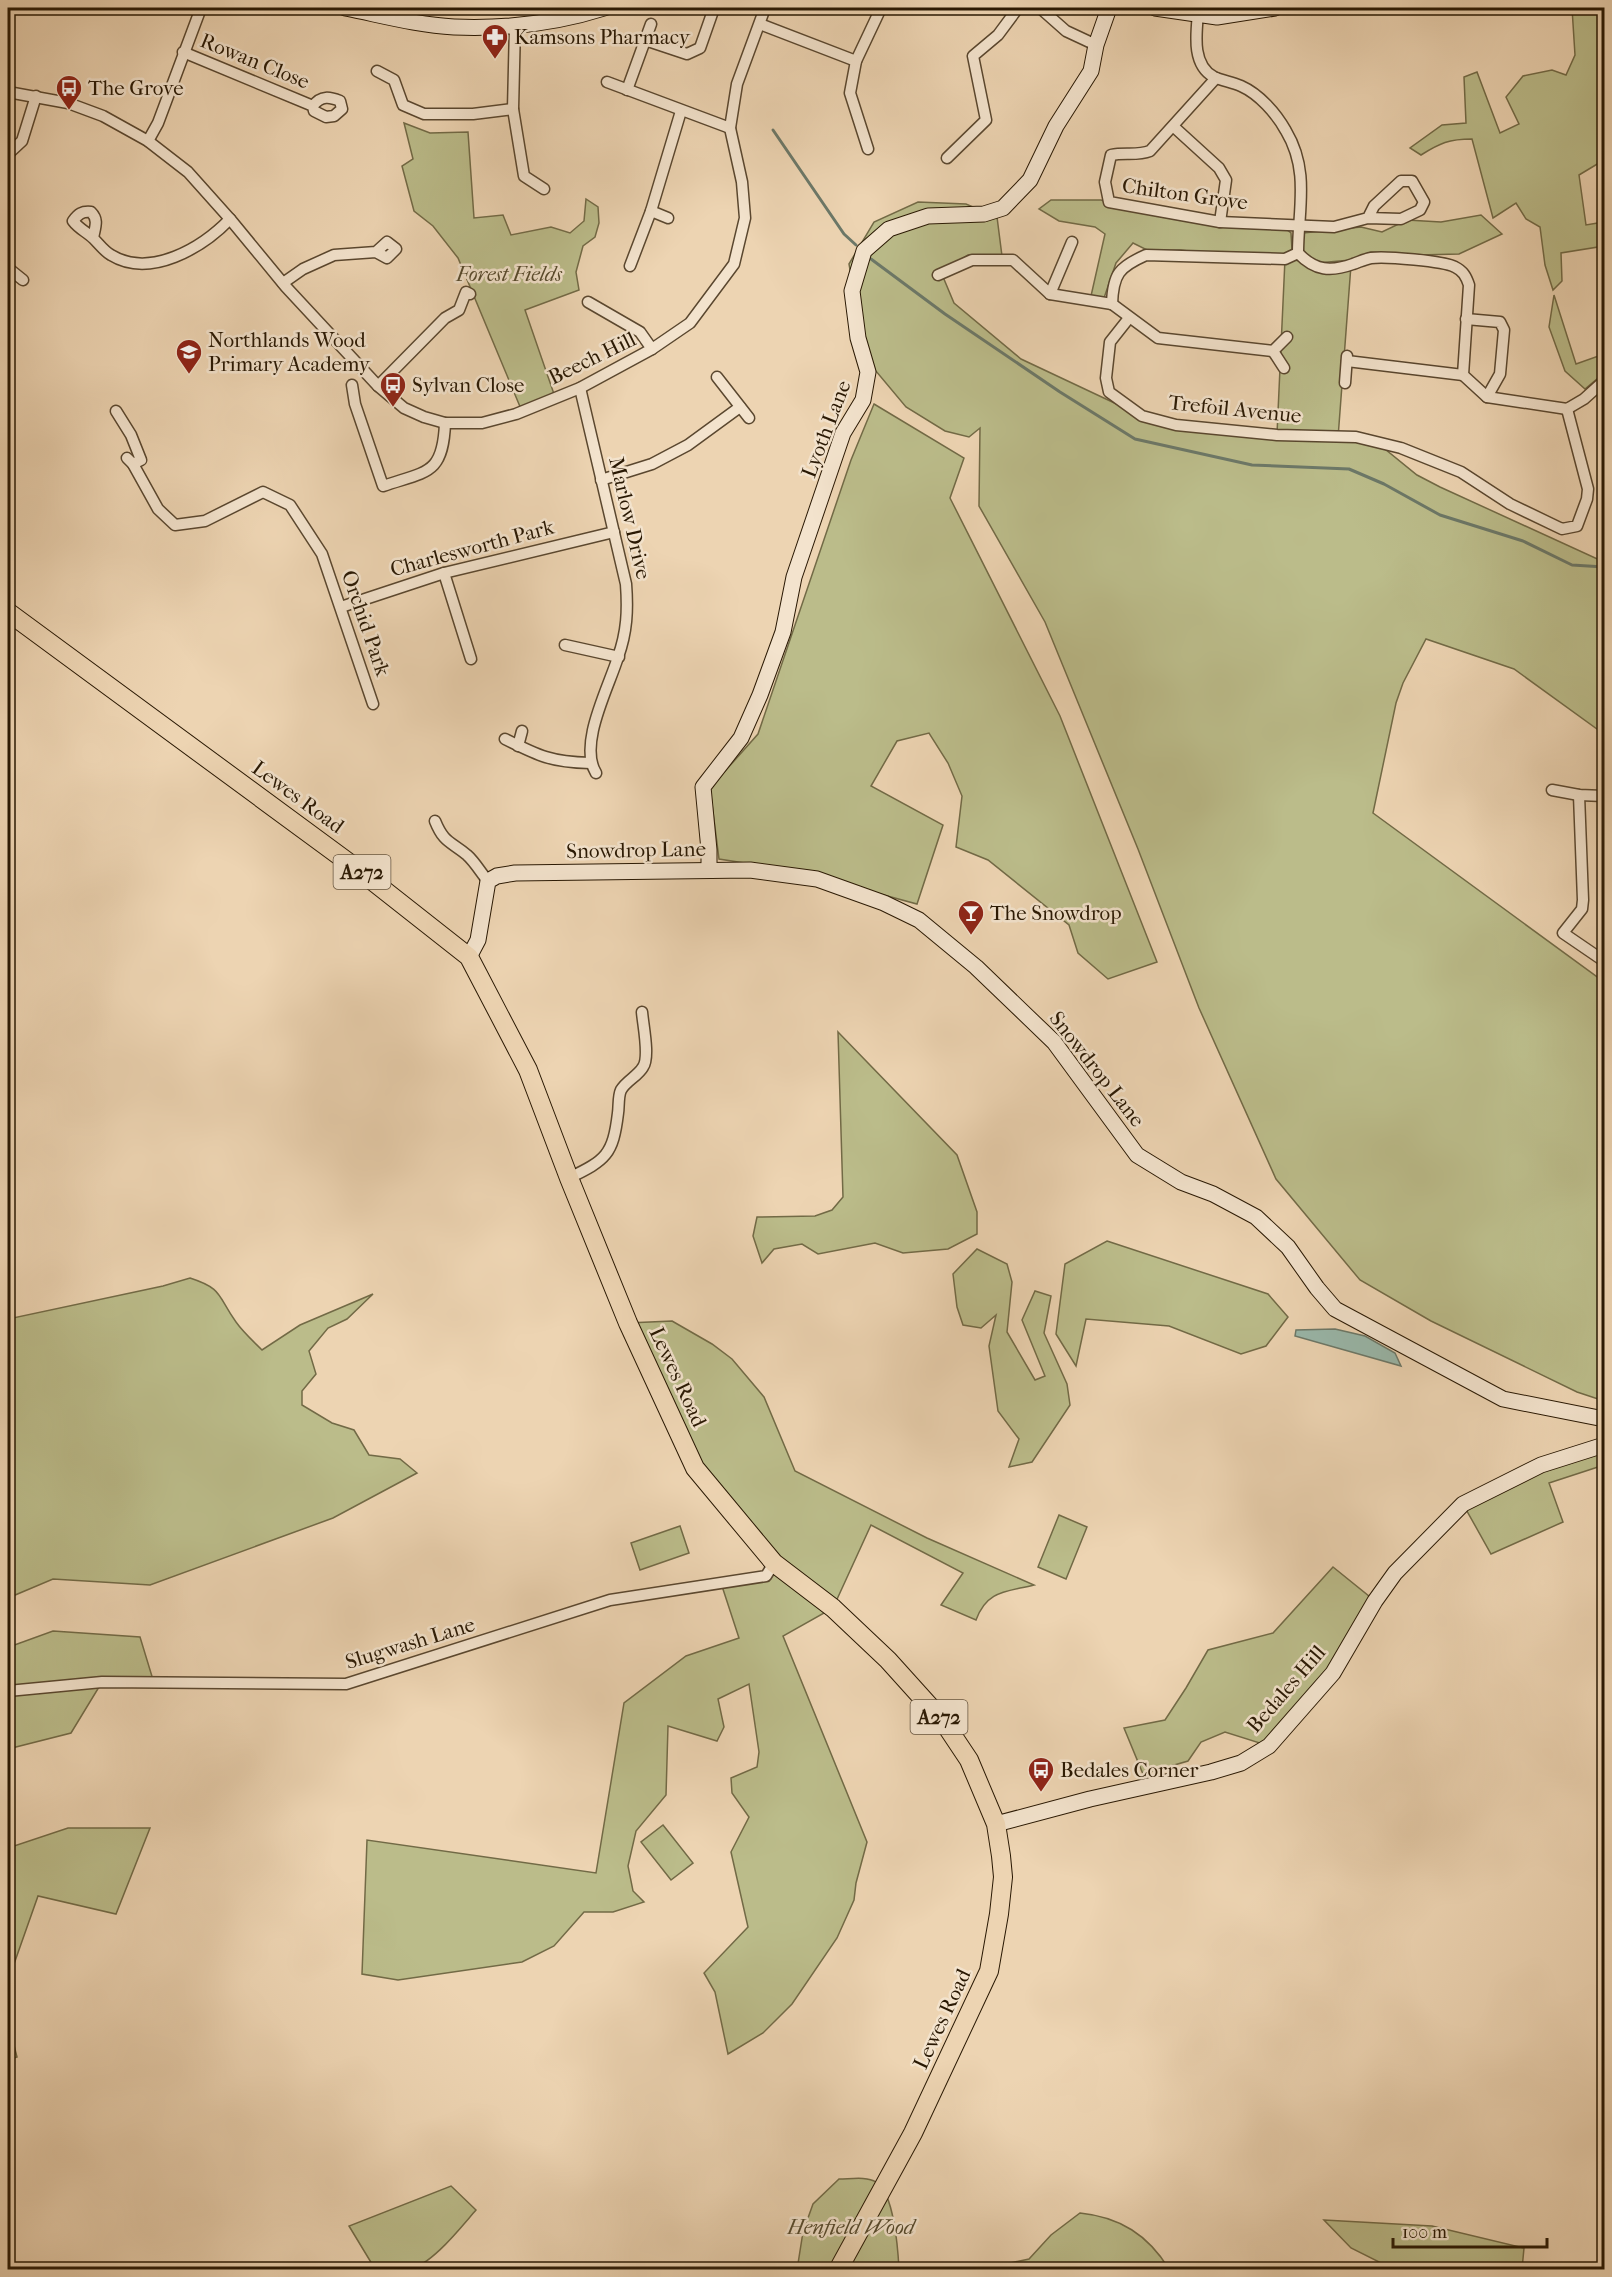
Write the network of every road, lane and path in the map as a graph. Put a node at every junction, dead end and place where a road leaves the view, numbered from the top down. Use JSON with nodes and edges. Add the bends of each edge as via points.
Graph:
{"nodes":[{"id":1,"x":201,"y":8,"type":"edge"},
{"id":2,"x":345,"y":8,"type":"edge"},
{"id":3,"x":604,"y":8,"type":"edge"},
{"id":4,"x":714,"y":8,"type":"edge"},
{"id":5,"x":765,"y":8,"type":"edge"},
{"id":6,"x":881,"y":8,"type":"edge"},
{"id":7,"x":1018,"y":8,"type":"edge"},
{"id":8,"x":1041,"y":8,"type":"edge"},
{"id":9,"x":1109,"y":8,"type":"edge"},
{"id":10,"x":1155,"y":8,"type":"edge"},
{"id":11,"x":1275,"y":8,"type":"edge"},
{"id":12,"x":1198,"y":14,"type":"junction"},
{"id":13,"x":651,"y":24,"type":"dead end"},
{"id":14,"x":760,"y":24,"type":"junction"},
{"id":15,"x":515,"y":25,"type":"junction"},
{"id":16,"x":645,"y":40,"type":"junction"},
{"id":17,"x":1096,"y":45,"type":"junction"},
{"id":18,"x":183,"y":52,"type":"junction"},
{"id":19,"x":856,"y":61,"type":"junction"},
{"id":20,"x":377,"y":71,"type":"dead end"},
{"id":21,"x":1216,"y":78,"type":"junction"},
{"id":22,"x":607,"y":82,"type":"dead end"},
{"id":23,"x":627,"y":90,"type":"junction"},
{"id":24,"x":8,"y":92,"type":"edge"},
{"id":25,"x":36,"y":96,"type":"junction"},
{"id":26,"x":313,"y":106,"type":"dead end"},
{"id":27,"x":513,"y":109,"type":"junction"},
{"id":28,"x":681,"y":111,"type":"junction"},
{"id":29,"x":1174,"y":127,"type":"junction"},
{"id":30,"x":730,"y":128,"type":"junction"},
{"id":31,"x":148,"y":141,"type":"junction"},
{"id":32,"x":868,"y":148,"type":"dead end"},
{"id":33,"x":8,"y":154,"type":"edge"},
{"id":34,"x":947,"y":158,"type":"dead end"},
{"id":35,"x":544,"y":189,"type":"dead end"},
{"id":36,"x":651,"y":211,"type":"junction"},
{"id":37,"x":668,"y":218,"type":"dead end"},
{"id":38,"x":1368,"y":218,"type":"junction"},
{"id":39,"x":230,"y":219,"type":"junction"},
{"id":40,"x":1220,"y":222,"type":"junction"},
{"id":41,"x":1299,"y":226,"type":"junction"},
{"id":42,"x":93,"y":238,"type":"dead end"},
{"id":43,"x":1072,"y":242,"type":"dead end"},
{"id":44,"x":376,"y":252,"type":"dead end"},
{"id":45,"x":1298,"y":253,"type":"junction"},
{"id":46,"x":630,"y":266,"type":"dead end"},
{"id":47,"x":11,"y":270,"type":"edge"},
{"id":48,"x":938,"y":275,"type":"dead end"},
{"id":49,"x":23,"y":280,"type":"dead end"},
{"id":50,"x":8,"y":283,"type":"edge"},
{"id":51,"x":283,"y":283,"type":"junction"},
{"id":52,"x":470,"y":294,"type":"dead end"},
{"id":53,"x":1050,"y":294,"type":"junction"},
{"id":54,"x":588,"y":302,"type":"dead end"},
{"id":55,"x":1112,"y":304,"type":"junction"},
{"id":56,"x":1129,"y":318,"type":"junction"},
{"id":57,"x":1466,"y":319,"type":"junction"},
{"id":58,"x":1287,"y":338,"type":"dead end"},
{"id":59,"x":652,"y":350,"type":"junction"},
{"id":60,"x":1273,"y":351,"type":"junction"},
{"id":61,"x":1284,"y":368,"type":"dead end"},
{"id":62,"x":1463,"y":375,"type":"junction"},
{"id":63,"x":717,"y":377,"type":"dead end"},
{"id":64,"x":1605,"y":381,"type":"edge"},
{"id":65,"x":1345,"y":383,"type":"dead end"},
{"id":66,"x":352,"y":385,"type":"dead end"},
{"id":67,"x":378,"y":386,"type":"junction"},
{"id":68,"x":580,"y":388,"type":"junction"},
{"id":69,"x":1487,"y":397,"type":"junction"},
{"id":70,"x":740,"y":407,"type":"junction"},
{"id":71,"x":1567,"y":409,"type":"junction"},
{"id":72,"x":116,"y":411,"type":"dead end"},
{"id":73,"x":749,"y":418,"type":"dead end"},
{"id":74,"x":445,"y":423,"type":"junction"},
{"id":75,"x":601,"y":480,"type":"junction"},
{"id":76,"x":614,"y":532,"type":"junction"},
{"id":77,"x":444,"y":573,"type":"junction"},
{"id":78,"x":341,"y":607,"type":"junction"},
{"id":79,"x":8,"y":612,"type":"edge"},
{"id":80,"x":572,"y":642,"type":"dead end"},
{"id":81,"x":619,"y":657,"type":"junction"},
{"id":82,"x":471,"y":659,"type":"dead end"},
{"id":83,"x":373,"y":704,"type":"dead end"},
{"id":84,"x":522,"y":731,"type":"dead end"},
{"id":85,"x":505,"y":739,"type":"dead end"},
{"id":86,"x":518,"y":746,"type":"junction"},
{"id":87,"x":1552,"y":790,"type":"dead end"},
{"id":88,"x":1580,"y":795,"type":"junction"},
{"id":89,"x":1605,"y":796,"type":"edge"},
{"id":90,"x":435,"y":821,"type":"dead end"},
{"id":91,"x":709,"y":870,"type":"junction"},
{"id":92,"x":488,"y":881,"type":"junction"},
{"id":93,"x":469,"y":957,"type":"junction"},
{"id":94,"x":1605,"y":961,"type":"edge"},
{"id":95,"x":642,"y":1012,"type":"dead end"},
{"id":96,"x":569,"y":1178,"type":"junction"},
{"id":97,"x":1605,"y":1419,"type":"edge"},
{"id":98,"x":1605,"y":1445,"type":"edge"},
{"id":99,"x":774,"y":1563,"type":"junction"},
{"id":100,"x":8,"y":1691,"type":"edge"},
{"id":101,"x":996,"y":1824,"type":"junction"},
{"id":102,"x":838,"y":2270,"type":"edge"}],
"edges":[{"from":1,"to":18,"type":"street"},
{"from":2,"to":15,"type":"street","via":[[454,27]]},
{"from":3,"to":15,"type":"street"},
{"from":4,"to":16,"type":"street","via":[[700,48],[687,54]]},
{"from":5,"to":14,"type":"street","name":"Beech Hill"},
{"from":6,"to":19,"type":"street"},
{"from":7,"to":34,"type":"street","via":[[998,35],[973,56],[991,121]]},
{"from":8,"to":17,"type":"street","via":[[1066,31]]},
{"from":9,"to":17,"type":"street","name":"Lyoth Lane"},
{"from":10,"to":12,"type":"street"},
{"from":11,"to":12,"type":"street","via":[[1217,16]]},
{"from":12,"to":21,"type":"street","via":[[1197,55],[1206,72]]},
{"from":13,"to":16,"type":"street"},
{"from":14,"to":19,"type":"street"},
{"from":14,"to":30,"type":"street","name":"Beech Hill","via":[[737,84]]},
{"from":15,"to":27,"type":"street"},
{"from":16,"to":23,"type":"street"},
{"from":17,"to":91,"type":"street","name":"Lyoth Lane","via":[[1091,71],[1056,126],[1030,180],[1003,208],[984,214],[928,216],[889,229],[864,251],[852,291],[858,338],[868,372],[863,400],[843,433],[794,577],[783,632],[760,695],[741,738],[703,787]]},
{"from":18,"to":26,"type":"street","name":"Rowan Close"},
{"from":18,"to":31,"type":"street"},
{"from":19,"to":32,"type":"street","via":[[850,93]]},
{"from":20,"to":27,"type":"street","via":[[394,80],[403,105],[424,114]]},
{"from":21,"to":29,"type":"street","name":"Chilton Grove"},
{"from":21,"to":41,"type":"street","via":[[1253,93],[1287,132],[1302,189]]},
{"from":22,"to":23,"type":"street"},
{"from":23,"to":28,"type":"street"},
{"from":24,"to":25,"type":"street","name":"Beech Hill"},
{"from":25,"to":31,"type":"street","name":"Beech Hill","via":[[102,116]]},
{"from":25,"to":33,"type":"street","via":[[22,141]]},
{"from":27,"to":35,"type":"street","via":[[524,176]]},
{"from":28,"to":30,"type":"street"},
{"from":28,"to":36,"type":"street"},
{"from":29,"to":40,"type":"street","via":[[1219,168],[1226,180]]},
{"from":29,"to":40,"type":"street","name":"Chilton Grove","via":[[1150,151],[1140,155],[1111,154],[1105,182],[1108,202]]},
{"from":30,"to":59,"type":"street","name":"Beech Hill","via":[[745,218],[734,264],[690,323]]},
{"from":31,"to":39,"type":"street","name":"Beech Hill","via":[[188,172]]},
{"from":36,"to":37,"type":"street"},
{"from":36,"to":46,"type":"street"},
{"from":38,"to":38,"type":"street","name":"Chilton Grove","via":[[1374,206],[1401,181],[1412,181],[1424,202],[1420,210],[1401,219]]},
{"from":38,"to":41,"type":"street","name":"Chilton Grove","via":[[1334,227]]},
{"from":39,"to":42,"type":"street","via":[[199,244],[158,262],[124,261]]},
{"from":39,"to":51,"type":"street","name":"Beech Hill"},
{"from":40,"to":41,"type":"street","name":"Chilton Grove"},
{"from":41,"to":45,"type":"street"},
{"from":43,"to":53,"type":"street"},
{"from":44,"to":51,"type":"street","via":[[334,255]]},
{"from":45,"to":55,"type":"street","via":[[1285,260],[1146,255],[1125,265],[1113,285]]},
{"from":45,"to":57,"type":"street","via":[[1309,265],[1328,269],[1351,266],[1369,258],[1453,266],[1465,275],[1469,285]]},
{"from":47,"to":49,"type":"street"},
{"from":47,"to":50,"type":"street"},
{"from":48,"to":53,"type":"street","via":[[972,260],[1013,260]]},
{"from":51,"to":67,"type":"street","name":"Beech Hill"},
{"from":52,"to":67,"type":"street","via":[[466,292],[462,314],[445,318]]},
{"from":53,"to":55,"type":"street"},
{"from":54,"to":59,"type":"street","via":[[640,332]]},
{"from":55,"to":56,"type":"street"},
{"from":56,"to":60,"type":"street","via":[[1158,338]]},
{"from":56,"to":71,"type":"street","name":"Trefoil Avenue","via":[[1110,342],[1106,378],[1109,392],[1142,416],[1176,425],[1356,437],[1384,443],[1461,472],[1510,504],[1562,529],[1577,526],[1588,489]]},
{"from":57,"to":62,"type":"street"},
{"from":57,"to":69,"type":"street","via":[[1500,322],[1504,330],[1500,374]]},
{"from":58,"to":60,"type":"street"},
{"from":59,"to":68,"type":"street","name":"Beech Hill"},
{"from":60,"to":61,"type":"street"},
{"from":62,"to":65,"type":"street","via":[[1347,358]]},
{"from":62,"to":69,"type":"street"},
{"from":63,"to":70,"type":"street"},
{"from":64,"to":71,"type":"street"},
{"from":66,"to":74,"type":"street","via":[[383,486],[425,472],[438,462]]},
{"from":67,"to":74,"type":"street","name":"Beech Hill","via":[[404,408]]},
{"from":68,"to":74,"type":"street","name":"Beech Hill","via":[[482,423]]},
{"from":68,"to":75,"type":"street","name":"Marlow Drive"},
{"from":69,"to":71,"type":"street"},
{"from":70,"to":73,"type":"street"},
{"from":70,"to":75,"type":"street","via":[[688,445],[652,464]]},
{"from":72,"to":78,"type":"street","name":"Orchid Park","via":[[141,459],[130,461],[158,509],[176,525],[205,521],[263,492],[290,504],[322,554]]},
{"from":75,"to":76,"type":"street","name":"Marlow Drive"},
{"from":76,"to":77,"type":"street","name":"Charlesworth Park"},
{"from":76,"to":81,"type":"street","name":"Marlow Drive","via":[[626,584],[628,616]]},
{"from":77,"to":78,"type":"street","name":"Charlesworth Park"},
{"from":77,"to":82,"type":"street"},
{"from":78,"to":83,"type":"street","name":"Orchid Park","via":[[363,692]]},
{"from":79,"to":93,"type":"highway","name":"Lewes Road","number":"A272","via":[[357,868]]},
{"from":80,"to":81,"type":"street"},
{"from":81,"to":86,"type":"street","name":"Marlow Drive","via":[[596,715],[593,768],[554,761]]},
{"from":84,"to":86,"type":"street"},
{"from":85,"to":86,"type":"street","name":"Marlow Drive"},
{"from":87,"to":88,"type":"street"},
{"from":88,"to":89,"type":"street"},
{"from":88,"to":94,"type":"street","via":[[1582,909],[1563,933]]},
{"from":90,"to":92,"type":"street","via":[[440,835],[465,854]]},
{"from":91,"to":92,"type":"street","name":"Snowdrop Lane","via":[[515,873]]},
{"from":91,"to":97,"type":"street","name":"Snowdrop Lane","via":[[750,870],[817,879],[919,920],[976,967],[1054,1042],[1137,1155],[1181,1182],[1256,1217],[1287,1247],[1335,1309],[1503,1399]]},
{"from":92,"to":93,"type":"street","via":[[478,940]]},
{"from":93,"to":96,"type":"highway","name":"Lewes Road","number":"A272","via":[[528,1070]]},
{"from":95,"to":96,"type":"street","via":[[645,1065],[620,1091],[615,1140],[601,1159]]},
{"from":96,"to":99,"type":"highway","name":"Lewes Road","number":"A272","via":[[628,1323],[695,1468]]},
{"from":98,"to":101,"type":"street","name":"Bedales Hill","via":[[1541,1465],[1463,1504],[1395,1573],[1332,1673],[1269,1746],[1241,1763],[1211,1772]]},
{"from":99,"to":100,"type":"street","name":"Slugwash Lane","via":[[766,1576],[610,1600],[346,1684],[102,1682]]},
{"from":99,"to":101,"type":"highway","name":"Lewes Road","number":"A272","via":[[833,1608],[888,1660],[943,1721],[969,1760]]},
{"from":101,"to":102,"type":"highway","name":"Lewes Road","number":"A272","via":[[1003,1877],[986,1980],[913,2133]]}]}
